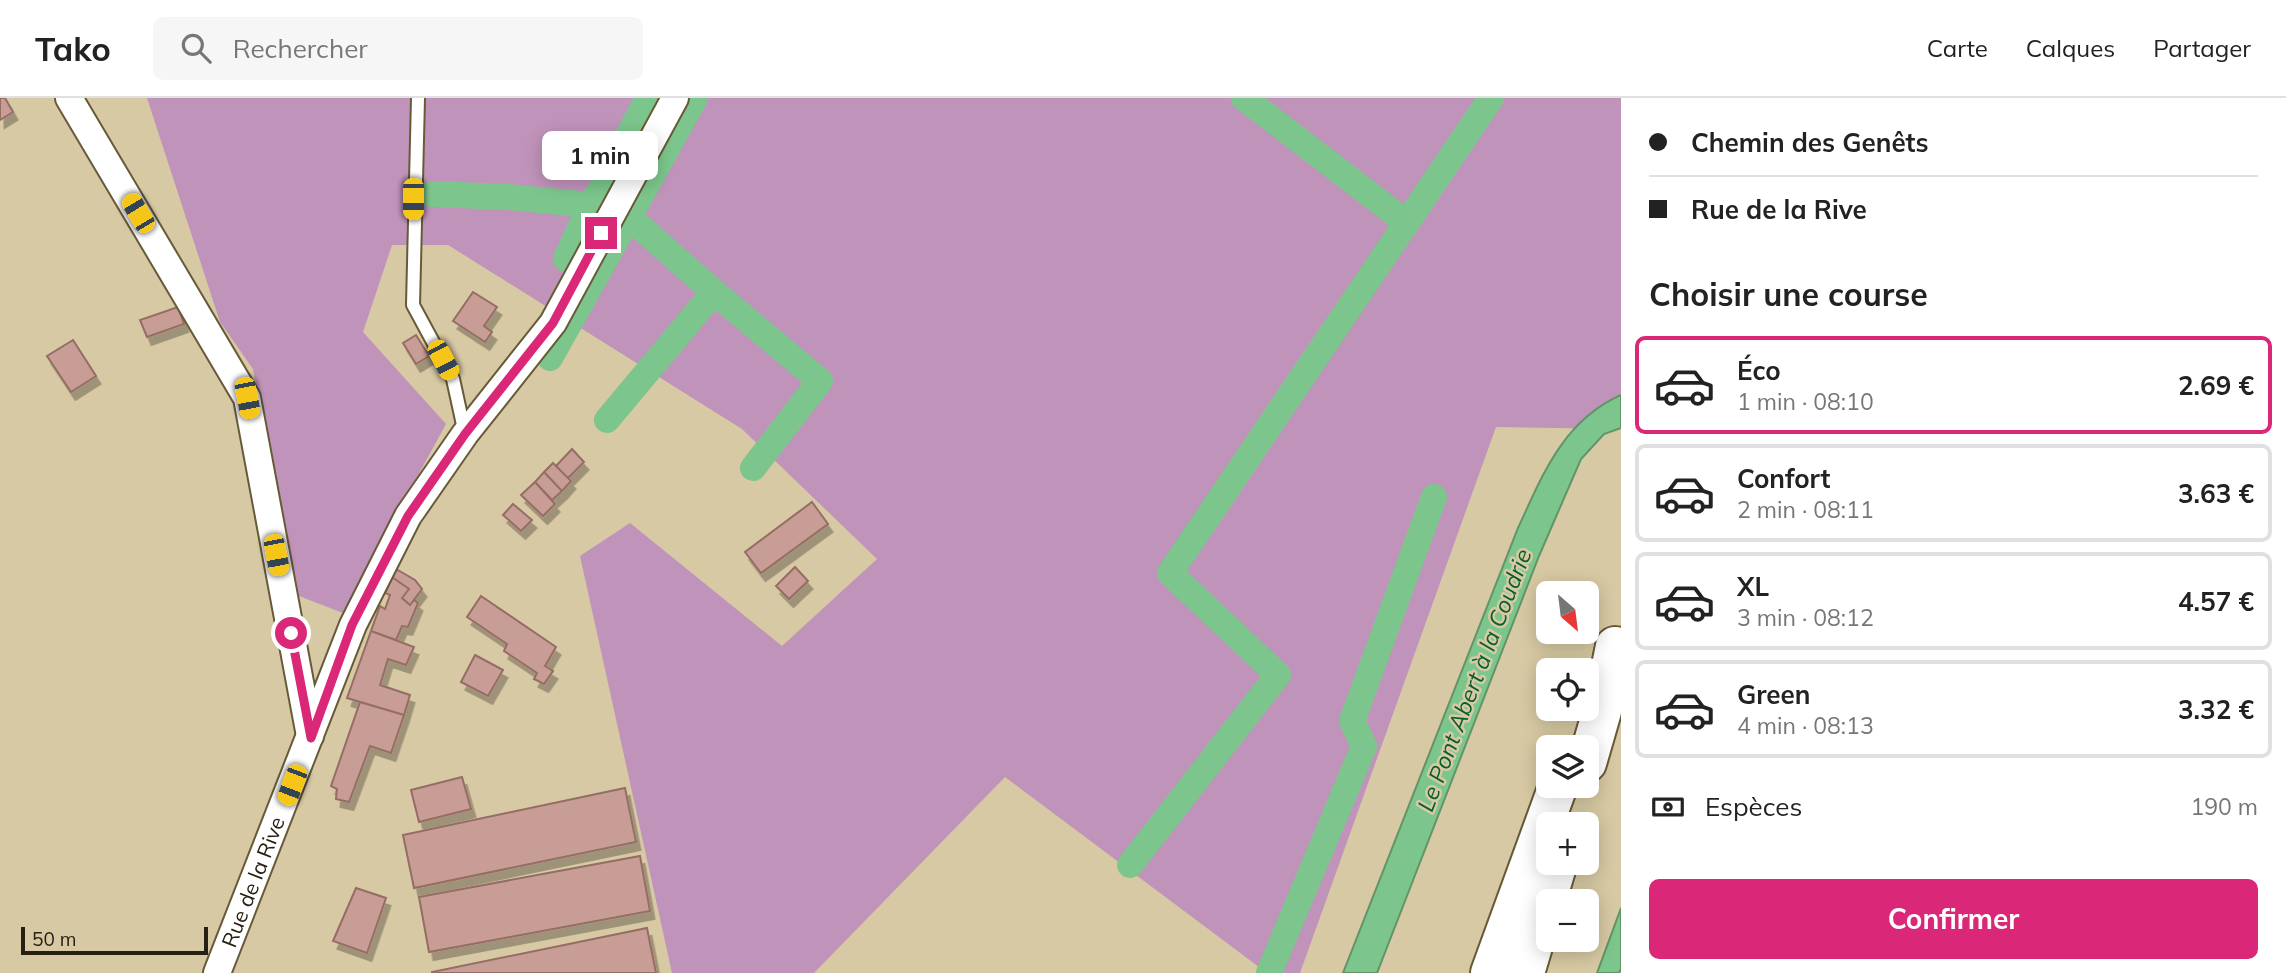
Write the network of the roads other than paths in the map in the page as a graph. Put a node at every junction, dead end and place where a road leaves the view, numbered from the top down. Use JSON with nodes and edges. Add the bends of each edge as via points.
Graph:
{"nodes":[{"id":1,"x":69,"y":98,"type":"edge"},
{"id":2,"x":418,"y":98,"type":"edge"},
{"id":3,"x":675,"y":98,"type":"edge"},
{"id":4,"x":465,"y":434,"type":"junction"},
{"id":5,"x":1599,"y":679,"type":"edge"},
{"id":6,"x":1595,"y":735,"type":"edge"},
{"id":7,"x":311,"y":738,"type":"junction"},
{"id":8,"x":1554,"y":798,"type":"edge"},
{"id":9,"x":1554,"y":875,"type":"edge"},
{"id":10,"x":218,"y":973,"type":"edge"},
{"id":11,"x":1490,"y":973,"type":"edge"},
{"id":12,"x":1525,"y":973,"type":"edge"}],
"edges":[{"from":1,"to":7,"type":"street","via":[[247,398]]},
{"from":2,"to":4,"type":"lane","via":[[413,305],[453,379]]},
{"from":3,"to":4,"type":"street","name":"Rue de la Rive","via":[[553,323]]},
{"from":4,"to":7,"type":"street","name":"Rue de la Rive","via":[[408,516],[352,625]]},
{"from":5,"to":6,"type":"highway","via":[[1615,646]]},
{"from":7,"to":10,"type":"street","name":"Rue de la Rive"},
{"from":8,"to":11,"type":"highway"},
{"from":9,"to":12,"type":"highway"}]}
